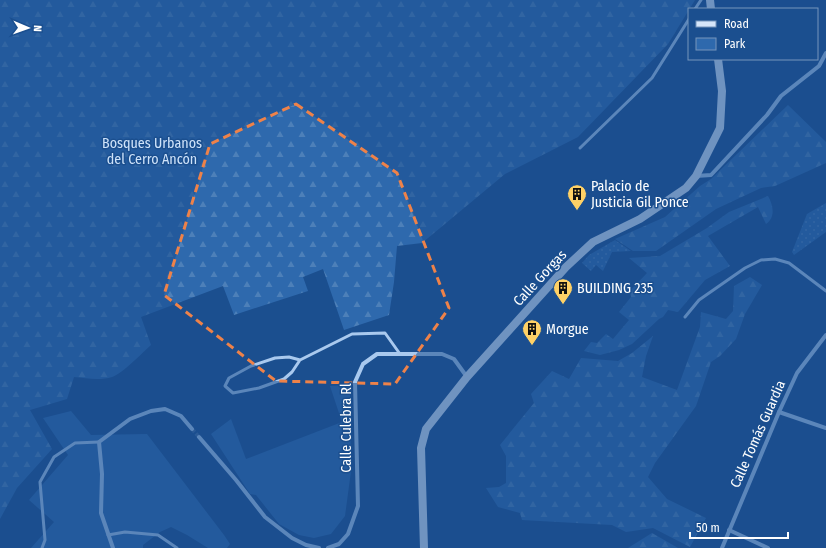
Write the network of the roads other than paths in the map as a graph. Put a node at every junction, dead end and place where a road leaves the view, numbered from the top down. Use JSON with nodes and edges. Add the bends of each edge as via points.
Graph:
{"nodes":[{"id":1,"x":688,"y":21,"type":"edge"},
{"id":2,"x":826,"y":53,"type":"edge"},
{"id":3,"x":718,"y":60,"type":"edge"},
{"id":4,"x":580,"y":148,"type":"dead end"},
{"id":5,"x":696,"y":176,"type":"junction"},
{"id":6,"x":826,"y":291,"type":"edge"},
{"id":7,"x":685,"y":317,"type":"dead end"},
{"id":8,"x":826,"y":335,"type":"edge"},
{"id":9,"x":400,"y":355,"type":"junction"},
{"id":10,"x":300,"y":360,"type":"junction"},
{"id":11,"x":467,"y":377,"type":"junction"},
{"id":12,"x":780,"y":412,"type":"junction"},
{"id":13,"x":826,"y":428,"type":"edge"},
{"id":14,"x":192,"y":429,"type":"tunnel mouth"},
{"id":15,"x":199,"y":437,"type":"tunnel mouth"},
{"id":16,"x":99,"y":442,"type":"junction"},
{"id":17,"x":729,"y":530,"type":"junction"},
{"id":18,"x":108,"y":535,"type":"junction"},
{"id":19,"x":42,"y":548,"type":"edge"},
{"id":20,"x":113,"y":548,"type":"edge"},
{"id":21,"x":177,"y":548,"type":"edge"},
{"id":22,"x":319,"y":548,"type":"edge"},
{"id":23,"x":328,"y":548,"type":"edge"},
{"id":24,"x":424,"y":548,"type":"edge"},
{"id":25,"x":722,"y":548,"type":"edge"},
{"id":26,"x":768,"y":548,"type":"edge"}],
"edges":[{"from":1,"to":4,"type":"lane","via":[[652,78]]},
{"from":2,"to":5,"type":"street","via":[[819,66],[781,96],[767,115],[711,175]]},
{"from":3,"to":5,"type":"street","name":"Calle Gorgas","via":[[722,91],[720,128]]},
{"from":5,"to":11,"type":"street","name":"Calle Gorgas","via":[[686,188],[640,219],[593,242],[562,272]]},
{"from":6,"to":7,"type":"lane","via":[[789,263],[775,259],[761,260],[699,300]]},
{"from":8,"to":12,"type":"street","name":"Calle Tomás Guardia","via":[[797,373]]},
{"from":9,"to":10,"type":"lane","via":[[385,333],[352,334]]},
{"from":9,"to":11,"type":"street","name":"Calle Culebra Rl","via":[[442,354],[454,359]]},
{"from":9,"to":23,"type":"street","name":"Calle Culebra Rl","via":[[377,354],[364,364],[355,382],[358,506],[348,534],[339,544]]},
{"from":10,"to":10,"type":"lane","via":[[284,379],[260,388],[233,393],[225,386],[229,378],[251,366],[275,358],[289,357]]},
{"from":11,"to":24,"type":"street","name":"Calle Gorgas","via":[[426,429],[421,448]]},
{"from":12,"to":13,"type":"street"},
{"from":12,"to":17,"type":"street","name":"Calle Tomás Guardia"},
{"from":14,"to":16,"type":"street","via":[[181,416],[164,409],[130,419]]},
{"from":15,"to":22,"type":"street","via":[[265,517],[292,538]]},
{"from":16,"to":18,"type":"street","via":[[102,474],[101,513]]},
{"from":16,"to":19,"type":"lane","via":[[75,443],[54,457],[40,482],[45,540]]},
{"from":17,"to":25,"type":"street","name":"Calle Tomás Guardia"},
{"from":17,"to":26,"type":"street"},
{"from":18,"to":20,"type":"street"},
{"from":18,"to":21,"type":"lane","via":[[125,532],[158,535]]}]}
